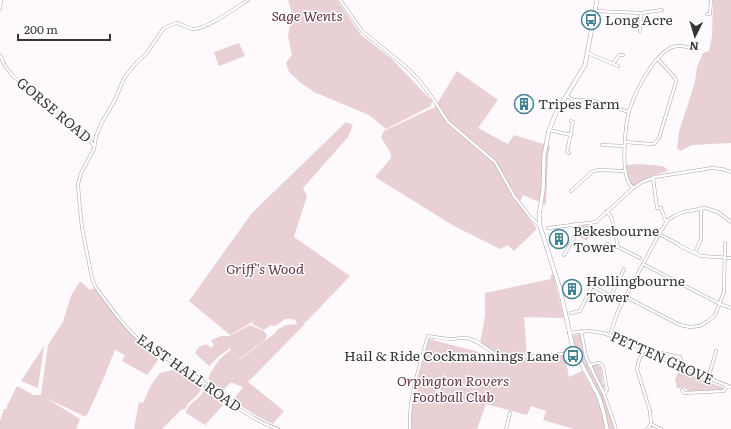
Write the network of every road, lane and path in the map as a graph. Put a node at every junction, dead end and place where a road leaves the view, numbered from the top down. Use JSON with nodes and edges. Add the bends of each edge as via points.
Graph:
{"nodes":[{"id":1,"x":1,"y":0,"type":"edge"},
{"id":2,"x":248,"y":0,"type":"edge"},
{"id":3,"x":340,"y":0,"type":"edge"},
{"id":4,"x":597,"y":0,"type":"edge"},
{"id":5,"x":711,"y":0,"type":"edge"},
{"id":6,"x":0,"y":9,"type":"edge"},
{"id":7,"x":662,"y":10,"type":"dead end"},
{"id":8,"x":594,"y":11,"type":"junction"},
{"id":9,"x":641,"y":13,"type":"junction"},
{"id":10,"x":707,"y":14,"type":"dead end"},
{"id":11,"x":640,"y":31,"type":"dead end"},
{"id":12,"x":691,"y":48,"type":"dead end"},
{"id":13,"x":588,"y":53,"type":"junction"},
{"id":14,"x":0,"y":55,"type":"edge"},
{"id":15,"x":623,"y":55,"type":"dead end"},
{"id":16,"x":658,"y":59,"type":"junction"},
{"id":17,"x":613,"y":64,"type":"junction"},
{"id":18,"x":618,"y":66,"type":"dead end"},
{"id":19,"x":567,"y":96,"type":"junction"},
{"id":20,"x":629,"y":112,"type":"junction"},
{"id":21,"x":571,"y":121,"type":"dead end"},
{"id":22,"x":549,"y":130,"type":"junction"},
{"id":23,"x":571,"y":135,"type":"junction"},
{"id":24,"x":96,"y":136,"type":"junction"},
{"id":25,"x":90,"y":140,"type":"junction"},
{"id":26,"x":625,"y":144,"type":"junction"},
{"id":27,"x":602,"y":145,"type":"dead end"},
{"id":28,"x":94,"y":146,"type":"junction"},
{"id":29,"x":569,"y":153,"type":"dead end"},
{"id":30,"x":625,"y":171,"type":"junction"},
{"id":31,"x":731,"y":172,"type":"edge"},
{"id":32,"x":653,"y":178,"type":"junction"},
{"id":33,"x":633,"y":188,"type":"junction"},
{"id":34,"x":571,"y":191,"type":"dead end"},
{"id":35,"x":701,"y":208,"type":"junction"},
{"id":36,"x":608,"y":211,"type":"junction"},
{"id":37,"x":539,"y":216,"type":"junction"},
{"id":38,"x":531,"y":218,"type":"junction"},
{"id":39,"x":666,"y":222,"type":"junction"},
{"id":40,"x":731,"y":222,"type":"edge"},
{"id":41,"x":575,"y":224,"type":"junction"},
{"id":42,"x":540,"y":226,"type":"junction"},
{"id":43,"x":548,"y":228,"type":"dead end"},
{"id":44,"x":659,"y":234,"type":"junction"},
{"id":45,"x":725,"y":243,"type":"dead end"},
{"id":46,"x":607,"y":244,"type":"dead end"},
{"id":47,"x":618,"y":247,"type":"junction"},
{"id":48,"x":696,"y":253,"type":"junction"},
{"id":49,"x":564,"y":255,"type":"dead end"},
{"id":50,"x":640,"y":258,"type":"dead end"},
{"id":51,"x":725,"y":258,"type":"junction"},
{"id":52,"x":731,"y":258,"type":"edge"},
{"id":53,"x":643,"y":264,"type":"junction"},
{"id":54,"x":624,"y":269,"type":"dead end"},
{"id":55,"x":610,"y":296,"type":"junction"},
{"id":56,"x":626,"y":297,"type":"junction"},
{"id":57,"x":623,"y":302,"type":"junction"},
{"id":58,"x":720,"y":304,"type":"junction"},
{"id":59,"x":731,"y":308,"type":"edge"},
{"id":60,"x":571,"y":312,"type":"dead end"},
{"id":61,"x":582,"y":331,"type":"junction"},
{"id":62,"x":568,"y":333,"type":"junction"},
{"id":63,"x":610,"y":335,"type":"junction"},
{"id":64,"x":644,"y":350,"type":"junction"},
{"id":65,"x":716,"y":351,"type":"dead end"},
{"id":66,"x":574,"y":352,"type":"junction"},
{"id":67,"x":659,"y":358,"type":"junction"},
{"id":68,"x":589,"y":366,"type":"junction"},
{"id":69,"x":680,"y":367,"type":"junction"},
{"id":70,"x":708,"y":379,"type":"junction"},
{"id":71,"x":727,"y":386,"type":"junction"},
{"id":72,"x":731,"y":387,"type":"edge"},
{"id":73,"x":682,"y":390,"type":"dead end"},
{"id":74,"x":604,"y":394,"type":"junction"},
{"id":75,"x":510,"y":413,"type":"dead end"},
{"id":76,"x":651,"y":424,"type":"junction"},
{"id":77,"x":278,"y":429,"type":"edge"},
{"id":78,"x":410,"y":429,"type":"edge"},
{"id":79,"x":506,"y":429,"type":"edge"},
{"id":80,"x":607,"y":429,"type":"edge"},
{"id":81,"x":616,"y":429,"type":"edge"},
{"id":82,"x":648,"y":429,"type":"edge"},
{"id":83,"x":661,"y":429,"type":"edge"}],
"edges":[{"from":1,"to":6,"type":"street"},
{"from":2,"to":24,"type":"street","name":"EAST HALL ROAD","via":[[204,26],[192,29],[176,23],[164,28],[146,54],[124,78]]},
{"from":3,"to":38,"type":"street","via":[[362,31],[418,79],[448,122],[495,162],[514,196]]},
{"from":4,"to":8,"type":"street"},
{"from":5,"to":10,"type":"street","via":[[710,14]]},
{"from":7,"to":9,"type":"street"},
{"from":8,"to":9,"type":"street"},
{"from":8,"to":13,"type":"street"},
{"from":9,"to":11,"type":"street"},
{"from":12,"to":16,"type":"street","via":[[669,48]]},
{"from":13,"to":17,"type":"street"},
{"from":13,"to":19,"type":"street","via":[[585,65]]},
{"from":14,"to":25,"type":"street","name":"GORSE ROAD","via":[[13,76]]},
{"from":15,"to":17,"type":"street","via":[[619,55]]},
{"from":16,"to":20,"type":"street","via":[[646,73]]},
{"from":16,"to":26,"type":"street","via":[[676,82],[659,138],[654,144]]},
{"from":17,"to":18,"type":"street"},
{"from":19,"to":20,"type":"street","via":[[573,100],[590,100]]},
{"from":19,"to":22,"type":"street"},
{"from":20,"to":26,"type":"street"},
{"from":21,"to":23,"type":"street"},
{"from":22,"to":23,"type":"street"},
{"from":22,"to":37,"type":"street"},
{"from":23,"to":29,"type":"street","via":[[567,152]]},
{"from":24,"to":25,"type":"street"},
{"from":24,"to":28,"type":"street","name":"EAST HALL ROAD"},
{"from":25,"to":28,"type":"street","name":"GORSE ROAD"},
{"from":26,"to":27,"type":"street"},
{"from":26,"to":30,"type":"street"},
{"from":28,"to":77,"type":"street","name":"EAST HALL ROAD","via":[[78,184],[82,228],[95,286],[126,327],[145,345],[190,372],[251,416]]},
{"from":30,"to":33,"type":"street"},
{"from":30,"to":34,"type":"street","via":[[593,171]]},
{"from":31,"to":32,"type":"street","via":[[712,168]]},
{"from":32,"to":33,"type":"street"},
{"from":32,"to":39,"type":"street","via":[[657,208],[661,208]]},
{"from":33,"to":36,"type":"street"},
{"from":35,"to":39,"type":"street","via":[[678,213]]},
{"from":35,"to":40,"type":"street","via":[[715,211]]},
{"from":35,"to":48,"type":"street","via":[[701,239]]},
{"from":36,"to":41,"type":"street","via":[[596,222]]},
{"from":36,"to":47,"type":"street"},
{"from":37,"to":38,"type":"street"},
{"from":37,"to":42,"type":"street"},
{"from":38,"to":42,"type":"street"},
{"from":39,"to":44,"type":"street"},
{"from":41,"to":43,"type":"street"},
{"from":41,"to":49,"type":"street","via":[[576,234]]},
{"from":42,"to":62,"type":"street","via":[[560,288]]},
{"from":44,"to":48,"type":"street"},
{"from":44,"to":53,"type":"street"},
{"from":45,"to":51,"type":"street"},
{"from":46,"to":47,"type":"street"},
{"from":47,"to":50,"type":"street"},
{"from":48,"to":51,"type":"street","via":[[701,256]]},
{"from":51,"to":52,"type":"street"},
{"from":51,"to":58,"type":"street","via":[[724,292]]},
{"from":53,"to":56,"type":"street"},
{"from":53,"to":58,"type":"street"},
{"from":54,"to":55,"type":"street"},
{"from":55,"to":57,"type":"street"},
{"from":55,"to":60,"type":"street","via":[[592,286],[580,311]]},
{"from":56,"to":57,"type":"street"},
{"from":56,"to":58,"type":"street","via":[[680,325],[690,327],[700,326],[708,321],[715,315]]},
{"from":57,"to":63,"type":"street"},
{"from":58,"to":59,"type":"street"},
{"from":61,"to":62,"type":"street","name":"PETTEN GROVE"},
{"from":61,"to":63,"type":"street","name":"PETTEN GROVE"},
{"from":61,"to":68,"type":"street","via":[[583,347]]},
{"from":62,"to":66,"type":"street"},
{"from":63,"to":64,"type":"street","name":"PETTEN GROVE"},
{"from":64,"to":67,"type":"street","name":"PETTEN GROVE"},
{"from":64,"to":76,"type":"street","via":[[637,369],[650,411]]},
{"from":65,"to":70,"type":"street"},
{"from":66,"to":78,"type":"street","via":[[499,356],[469,339],[428,336],[415,384]]},
{"from":66,"to":80,"type":"street","via":[[599,397]]},
{"from":67,"to":69,"type":"street","name":"PETTEN GROVE"},
{"from":67,"to":69,"type":"street","via":[[662,353],[680,357]]},
{"from":68,"to":74,"type":"street"},
{"from":68,"to":74,"type":"street","via":[[598,363],[603,367],[607,390]]},
{"from":69,"to":70,"type":"street","name":"PETTEN GROVE"},
{"from":70,"to":71,"type":"street","name":"PETTEN GROVE"},
{"from":71,"to":72,"type":"street","name":"PETTEN GROVE"},
{"from":71,"to":73,"type":"street","via":[[724,391],[684,393]]},
{"from":74,"to":81,"type":"street"},
{"from":75,"to":79,"type":"street"},
{"from":76,"to":82,"type":"street"},
{"from":76,"to":83,"type":"street"}]}
